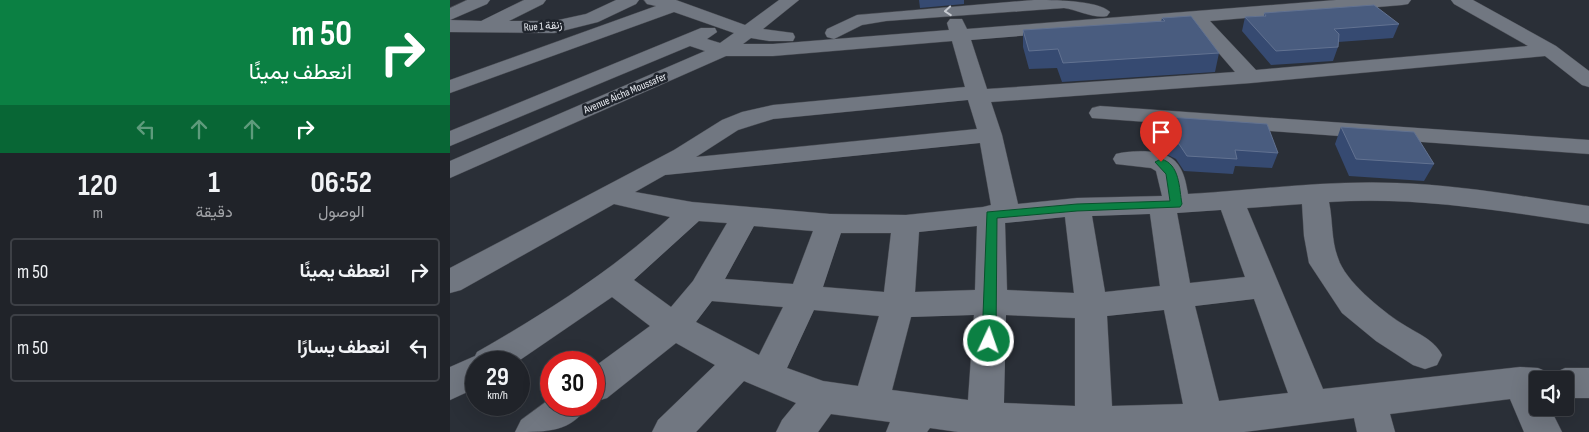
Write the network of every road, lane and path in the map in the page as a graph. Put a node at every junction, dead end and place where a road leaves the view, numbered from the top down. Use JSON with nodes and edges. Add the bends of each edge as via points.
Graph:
{"nodes":[{"id":1,"x":481,"y":0,"type":"edge"},
{"id":2,"x":538,"y":0,"type":"edge"},
{"id":3,"x":588,"y":0,"type":"edge"},
{"id":4,"x":653,"y":0,"type":"edge"},
{"id":5,"x":1268,"y":0,"type":"edge"},
{"id":6,"x":1402,"y":0,"type":"edge"},
{"id":7,"x":1460,"y":0,"type":"edge"},
{"id":8,"x":787,"y":1,"type":"edge"},
{"id":9,"x":626,"y":2,"type":"edge"},
{"id":10,"x":1049,"y":2,"type":"edge"},
{"id":11,"x":675,"y":5,"type":"junction"},
{"id":12,"x":1100,"y":12,"type":"junction"},
{"id":13,"x":450,"y":15,"type":"edge"},
{"id":14,"x":1196,"y":16,"type":"junction"},
{"id":15,"x":724,"y":23,"type":"junction"},
{"id":16,"x":450,"y":26,"type":"edge"},
{"id":17,"x":483,"y":26,"type":"junction"},
{"id":18,"x":958,"y":29,"type":"junction"},
{"id":19,"x":748,"y":32,"type":"junction"},
{"id":20,"x":834,"y":33,"type":"junction"},
{"id":21,"x":692,"y":40,"type":"junction"},
{"id":22,"x":723,"y":50,"type":"junction"},
{"id":23,"x":1550,"y":50,"type":"junction"},
{"id":24,"x":541,"y":55,"type":"junction"},
{"id":25,"x":450,"y":74,"type":"edge"},
{"id":26,"x":483,"y":74,"type":"junction"},
{"id":27,"x":1251,"y":77,"type":"junction"},
{"id":28,"x":598,"y":79,"type":"junction"},
{"id":29,"x":1589,"y":81,"type":"edge"},
{"id":30,"x":450,"y":86,"type":"edge"},
{"id":31,"x":979,"y":94,"type":"junction"},
{"id":32,"x":1100,"y":113,"type":"dead end"},
{"id":33,"x":990,"y":135,"type":"junction"},
{"id":34,"x":450,"y":139,"type":"edge"},
{"id":35,"x":1589,"y":147,"type":"edge"},
{"id":36,"x":1125,"y":159,"type":"dead end"},
{"id":37,"x":656,"y":169,"type":"junction"},
{"id":38,"x":450,"y":170,"type":"edge"},
{"id":39,"x":608,"y":194,"type":"junction"},
{"id":40,"x":1314,"y":195,"type":"junction"},
{"id":41,"x":1231,"y":201,"type":"junction"},
{"id":42,"x":1169,"y":205,"type":"junction"},
{"id":43,"x":1077,"y":207,"type":"junction"},
{"id":44,"x":692,"y":211,"type":"junction"},
{"id":45,"x":999,"y":213,"type":"junction"},
{"id":46,"x":746,"y":215,"type":"junction"},
{"id":47,"x":1589,"y":215,"type":"edge"},
{"id":48,"x":830,"y":223,"type":"junction"},
{"id":49,"x":906,"y":224,"type":"junction"},
{"id":50,"x":611,"y":280,"type":"junction"},
{"id":51,"x":450,"y":282,"type":"edge"},
{"id":52,"x":1265,"y":286,"type":"junction"},
{"id":53,"x":704,"y":289,"type":"junction"},
{"id":54,"x":1178,"y":296,"type":"junction"},
{"id":55,"x":803,"y":299,"type":"junction"},
{"id":56,"x":991,"y":302,"type":"junction"},
{"id":57,"x":898,"y":305,"type":"junction"},
{"id":58,"x":1091,"y":306,"type":"junction"},
{"id":59,"x":674,"y":326,"type":"junction"},
{"id":60,"x":508,"y":351,"type":"edge"},
{"id":61,"x":1425,"y":355,"type":"dead end"},
{"id":62,"x":754,"y":369,"type":"junction"},
{"id":63,"x":465,"y":376,"type":"edge"},
{"id":64,"x":605,"y":379,"type":"edge"},
{"id":65,"x":1529,"y":382,"type":"edge"},
{"id":66,"x":1574,"y":383,"type":"edge"},
{"id":67,"x":1589,"y":384,"type":"edge"},
{"id":68,"x":450,"y":385,"type":"edge"},
{"id":69,"x":823,"y":397,"type":"junction"},
{"id":70,"x":871,"y":402,"type":"junction"},
{"id":71,"x":1312,"y":408,"type":"junction"},
{"id":72,"x":555,"y":416,"type":"edge"},
{"id":73,"x":1539,"y":416,"type":"edge"},
{"id":74,"x":1372,"y":417,"type":"edge"},
{"id":75,"x":985,"y":419,"type":"junction"},
{"id":76,"x":914,"y":420,"type":"edge"},
{"id":77,"x":1205,"y":420,"type":"junction"},
{"id":78,"x":1252,"y":423,"type":"edge"},
{"id":79,"x":1094,"y":424,"type":"junction"},
{"id":80,"x":1025,"y":427,"type":"edge"},
{"id":81,"x":534,"y":432,"type":"edge"},
{"id":82,"x":671,"y":432,"type":"edge"},
{"id":83,"x":795,"y":432,"type":"edge"},
{"id":84,"x":1543,"y":432,"type":"edge"}],
"edges":[{"from":1,"to":13,"type":"street"},
{"from":2,"to":17,"type":"street"},
{"from":3,"to":9,"type":"street"},
{"from":4,"to":11,"type":"street"},
{"from":5,"to":12,"type":"street"},
{"from":6,"to":14,"type":"street"},
{"from":7,"to":23,"type":"street"},
{"from":8,"to":19,"type":"street","name":"Avenue Aicha Moussafer"},
{"from":9,"to":17,"type":"street","name":"Rue 1 زنقة","via":[[592,18],[560,26]]},
{"from":10,"to":12,"type":"street","via":[[1075,4]]},
{"from":10,"to":20,"type":"street","one_way":true,"via":[[869,18],[852,22]]},
{"from":11,"to":15,"type":"street"},
{"from":11,"to":24,"type":"street"},
{"from":12,"to":18,"type":"street"},
{"from":14,"to":18,"type":"street"},
{"from":14,"to":27,"type":"street"},
{"from":15,"to":19,"type":"street"},
{"from":15,"to":21,"type":"street"},
{"from":16,"to":17,"type":"street","name":"Rue 1 زنقة"},
{"from":18,"to":20,"type":"street"},
{"from":18,"to":22,"type":"street","via":[[773,50]]},
{"from":18,"to":31,"type":"street"},
{"from":19,"to":20,"type":"street","via":[[784,37]]},
{"from":19,"to":22,"type":"street","name":"Avenue Aicha Moussafer"},
{"from":21,"to":22,"type":"street"},
{"from":21,"to":28,"type":"street"},
{"from":22,"to":38,"type":"street","name":"Avenue Aicha Moussafer"},
{"from":23,"to":27,"type":"street"},
{"from":23,"to":29,"type":"street"},
{"from":24,"to":26,"type":"street"},
{"from":24,"to":28,"type":"street","via":[[566,56]]},
{"from":25,"to":26,"type":"street"},
{"from":26,"to":30,"type":"street"},
{"from":27,"to":31,"type":"street"},
{"from":28,"to":34,"type":"street"},
{"from":31,"to":33,"type":"street"},
{"from":31,"to":37,"type":"street","via":[[755,116],[730,126]]},
{"from":32,"to":35,"type":"street"},
{"from":33,"to":37,"type":"street"},
{"from":33,"to":45,"type":"street"},
{"from":36,"to":42,"type":"street","via":[[1153,160],[1167,166],[1172,174]]},
{"from":37,"to":39,"type":"street"},
{"from":39,"to":44,"type":"street"},
{"from":39,"to":51,"type":"street"},
{"from":40,"to":41,"type":"street"},
{"from":40,"to":47,"type":"street","via":[[1397,191]]},
{"from":40,"to":61,"type":"street","via":[[1324,263],[1353,304],[1388,332]]},
{"from":41,"to":42,"type":"street"},
{"from":41,"to":52,"type":"street"},
{"from":42,"to":43,"type":"street"},
{"from":42,"to":54,"type":"street"},
{"from":43,"to":45,"type":"street"},
{"from":43,"to":58,"type":"street"},
{"from":44,"to":46,"type":"street"},
{"from":44,"to":50,"type":"street","via":[[648,253]]},
{"from":45,"to":49,"type":"street"},
{"from":45,"to":56,"type":"street"},
{"from":46,"to":48,"type":"street"},
{"from":46,"to":53,"type":"street"},
{"from":48,"to":49,"type":"street"},
{"from":48,"to":55,"type":"street"},
{"from":49,"to":57,"type":"street"},
{"from":50,"to":59,"type":"street"},
{"from":50,"to":60,"type":"street"},
{"from":52,"to":54,"type":"street"},
{"from":52,"to":71,"type":"street"},
{"from":53,"to":55,"type":"street"},
{"from":53,"to":59,"type":"street"},
{"from":54,"to":58,"type":"street"},
{"from":54,"to":77,"type":"street"},
{"from":55,"to":57,"type":"street"},
{"from":55,"to":62,"type":"street"},
{"from":56,"to":57,"type":"street"},
{"from":56,"to":58,"type":"street"},
{"from":56,"to":75,"type":"street"},
{"from":57,"to":70,"type":"street"},
{"from":58,"to":79,"type":"street"},
{"from":59,"to":62,"type":"street"},
{"from":59,"to":64,"type":"street"},
{"from":62,"to":69,"type":"street"},
{"from":62,"to":82,"type":"street"},
{"from":63,"to":68,"type":"street"},
{"from":65,"to":74,"type":"street"},
{"from":66,"to":67,"type":"street"},
{"from":69,"to":70,"type":"street"},
{"from":69,"to":83,"type":"street"},
{"from":70,"to":76,"type":"street"},
{"from":71,"to":74,"type":"street"},
{"from":71,"to":78,"type":"street"},
{"from":72,"to":81,"type":"street"},
{"from":73,"to":84,"type":"street"},
{"from":75,"to":76,"type":"street"},
{"from":75,"to":80,"type":"street"},
{"from":77,"to":78,"type":"street"},
{"from":77,"to":79,"type":"street"},
{"from":79,"to":80,"type":"street"}]}
